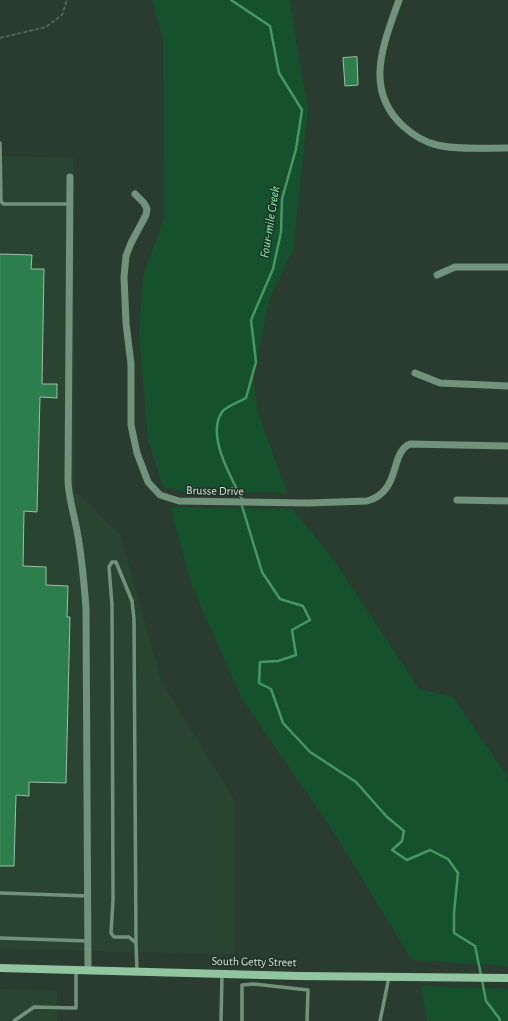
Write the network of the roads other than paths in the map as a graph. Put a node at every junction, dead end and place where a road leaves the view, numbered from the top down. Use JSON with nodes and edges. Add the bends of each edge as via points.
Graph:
{"nodes":[{"id":1,"x":399,"y":0,"type":"edge"},
{"id":2,"x":0,"y":143,"type":"edge"},
{"id":3,"x":508,"y":148,"type":"edge"},
{"id":4,"x":70,"y":177,"type":"dead end"},
{"id":5,"x":135,"y":194,"type":"dead end"},
{"id":6,"x":1,"y":201,"type":"edge"},
{"id":7,"x":70,"y":204,"type":"junction"},
{"id":8,"x":508,"y":267,"type":"edge"},
{"id":9,"x":437,"y":275,"type":"dead end"},
{"id":10,"x":415,"y":373,"type":"dead end"},
{"id":11,"x":508,"y":386,"type":"edge"},
{"id":12,"x":508,"y":446,"type":"edge"},
{"id":13,"x":457,"y":500,"type":"dead end"},
{"id":14,"x":508,"y":501,"type":"edge"},
{"id":15,"x":0,"y":893,"type":"edge"},
{"id":16,"x":88,"y":896,"type":"junction"},
{"id":17,"x":0,"y":938,"type":"edge"},
{"id":18,"x":88,"y":941,"type":"junction"},
{"id":19,"x":136,"y":943,"type":"junction"},
{"id":20,"x":0,"y":968,"type":"edge"},
{"id":21,"x":76,"y":970,"type":"junction"},
{"id":22,"x":88,"y":970,"type":"junction"},
{"id":23,"x":137,"y":972,"type":"junction"},
{"id":24,"x":222,"y":974,"type":"junction"},
{"id":25,"x":255,"y":974,"type":"junction"},
{"id":26,"x":389,"y":977,"type":"junction"},
{"id":27,"x":508,"y":978,"type":"edge"},
{"id":28,"x":254,"y":984,"type":"junction"},
{"id":29,"x":14,"y":1021,"type":"edge"},
{"id":30,"x":222,"y":1021,"type":"edge"},
{"id":31,"x":242,"y":1021,"type":"edge"},
{"id":32,"x":307,"y":1021,"type":"edge"},
{"id":33,"x":380,"y":1021,"type":"edge"}],
"edges":[{"from":1,"to":3,"type":"street","via":[[379,66],[384,97],[398,121],[422,140],[437,145]]},
{"from":2,"to":6,"type":"lane"},
{"from":4,"to":7,"type":"street"},
{"from":5,"to":12,"type":"street","name":"Brusse Drive","via":[[147,209],[126,256],[124,277],[124,302],[131,364],[131,425],[137,453],[148,482],[160,495],[179,501],[367,501],[386,490],[401,454],[410,444]]},
{"from":6,"to":7,"type":"lane","via":[[4,204]]},
{"from":7,"to":16,"type":"street","via":[[68,495],[83,564],[86,608]]},
{"from":8,"to":9,"type":"street","via":[[456,267]]},
{"from":10,"to":11,"type":"street","via":[[440,383]]},
{"from":13,"to":14,"type":"street"},
{"from":15,"to":16,"type":"lane"},
{"from":16,"to":18,"type":"street"},
{"from":17,"to":18,"type":"lane"},
{"from":18,"to":22,"type":"street"},
{"from":19,"to":19,"type":"lane","via":[[129,937],[114,937],[111,933],[112,605],[109,567],[112,562],[116,562],[132,601],[134,619]]},
{"from":19,"to":23,"type":"lane"},
{"from":20,"to":21,"type":"main road","name":"South Getty Street"},
{"from":21,"to":22,"type":"main road","name":"South Getty Street"},
{"from":21,"to":29,"type":"lane","via":[[76,1008],[34,1007]]},
{"from":22,"to":23,"type":"main road","name":"South Getty Street"},
{"from":23,"to":24,"type":"main road","name":"South Getty Street"},
{"from":24,"to":25,"type":"main road","name":"South Getty Street"},
{"from":24,"to":30,"type":"lane"},
{"from":25,"to":26,"type":"main road","name":"South Getty Street"},
{"from":25,"to":28,"type":"lane"},
{"from":26,"to":27,"type":"main road","name":"South Getty Street"},
{"from":26,"to":33,"type":"lane"},
{"from":28,"to":31,"type":"lane","via":[[242,985]]},
{"from":28,"to":32,"type":"lane","via":[[308,990]]}]}
